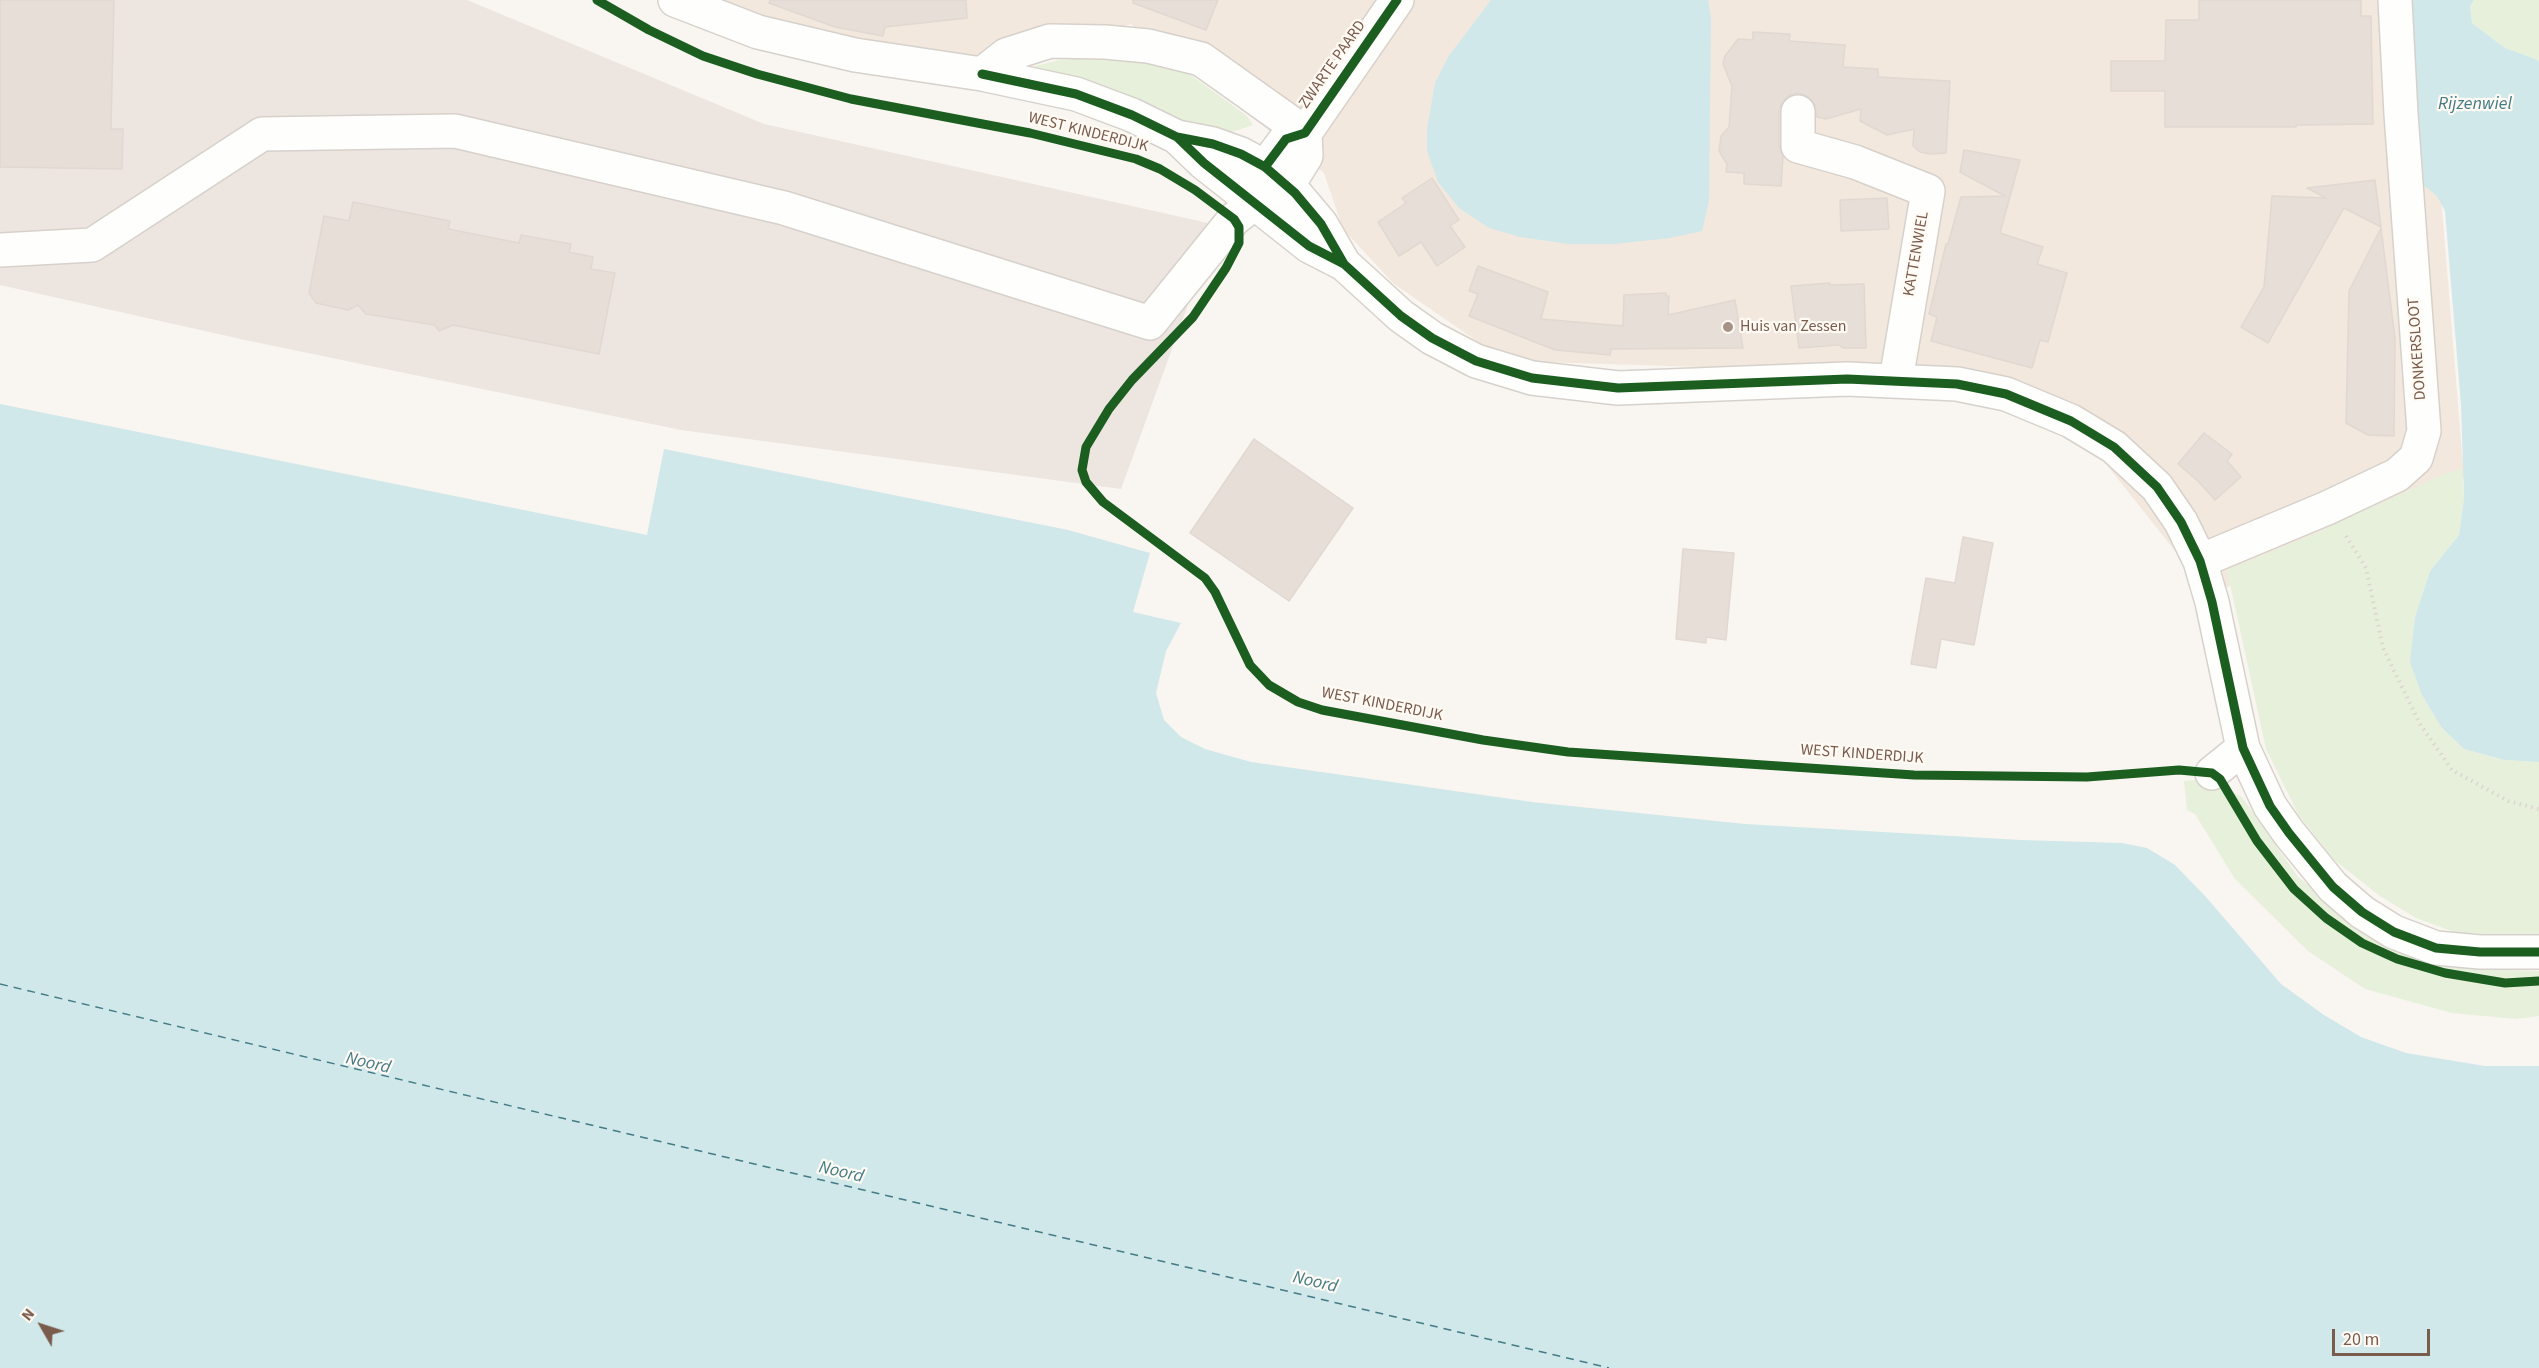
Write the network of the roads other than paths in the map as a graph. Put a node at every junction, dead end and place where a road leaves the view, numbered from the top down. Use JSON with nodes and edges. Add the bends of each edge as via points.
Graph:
{"nodes":[{"id":1,"x":675,"y":0,"type":"edge"},
{"id":2,"x":1397,"y":0,"type":"edge"},
{"id":3,"x":2396,"y":0,"type":"edge"},
{"id":4,"x":982,"y":74,"type":"junction"},
{"id":5,"x":1798,"y":112,"type":"dead end"},
{"id":6,"x":1305,"y":133,"type":"junction"},
{"id":7,"x":1177,"y":137,"type":"junction"},
{"id":8,"x":1277,"y":176,"type":"junction"},
{"id":9,"x":1245,"y":211,"type":"junction"},
{"id":10,"x":0,"y":250,"type":"edge"},
{"id":11,"x":1344,"y":264,"type":"junction"},
{"id":12,"x":1896,"y":380,"type":"junction"},
{"id":13,"x":2200,"y":561,"type":"junction"},
{"id":14,"x":2243,"y":748,"type":"junction"},
{"id":15,"x":2212,"y":773,"type":"dead end"},
{"id":16,"x":2539,"y":952,"type":"edge"}],
"edges":[{"from":1,"to":4,"type":"street","name":"WEST KINDERDIJK","via":[[758,32],[855,55]]},
{"from":2,"to":6,"type":"street","name":"ZWARTE PAARD"},
{"from":3,"to":13,"type":"street","name":"DONKERSLOOT","via":[[2424,431],[2416,458],[2397,475]]},
{"from":4,"to":6,"type":"street","via":[[1006,55],[1050,41],[1148,46],[1201,59]]},
{"from":4,"to":7,"type":"street","name":"WEST KINDERDIJK","via":[[1076,94]]},
{"from":5,"to":12,"type":"street","name":"KATTENWIEL","via":[[1797,146],[1855,162],[1928,191]]},
{"from":6,"to":8,"type":"street","name":"ZWARTE PAARD","via":[[1306,156]]},
{"from":7,"to":8,"type":"street","name":"WEST KINDERDIJK","via":[[1241,154]]},
{"from":7,"to":9,"type":"street","name":"WEST KINDERDIJK"},
{"from":8,"to":9,"type":"street","name":"ZWARTE PAARD"},
{"from":8,"to":11,"type":"street","name":"WEST KINDERDIJK","via":[[1321,224]]},
{"from":9,"to":10,"type":"street","via":[[1150,322],[784,208],[455,131],[262,134],[92,245]]},
{"from":9,"to":11,"type":"street","name":"WEST KINDERDIJK"},
{"from":11,"to":12,"type":"street","name":"WEST KINDERDIJK","via":[[1401,316],[1432,338],[1476,361],[1532,378],[1618,388]]},
{"from":12,"to":13,"type":"street","name":"WEST KINDERDIJK","via":[[1957,384],[2006,394],[2071,421],[2114,447],[2157,487],[2181,522]]},
{"from":13,"to":14,"type":"street","name":"WEST KINDERDIJK"},
{"from":14,"to":15,"type":"street"},
{"from":14,"to":16,"type":"street","name":"WEST KINDERDIJK","via":[[2270,806],[2289,833],[2333,887],[2362,912],[2394,932],[2436,948]]}]}
